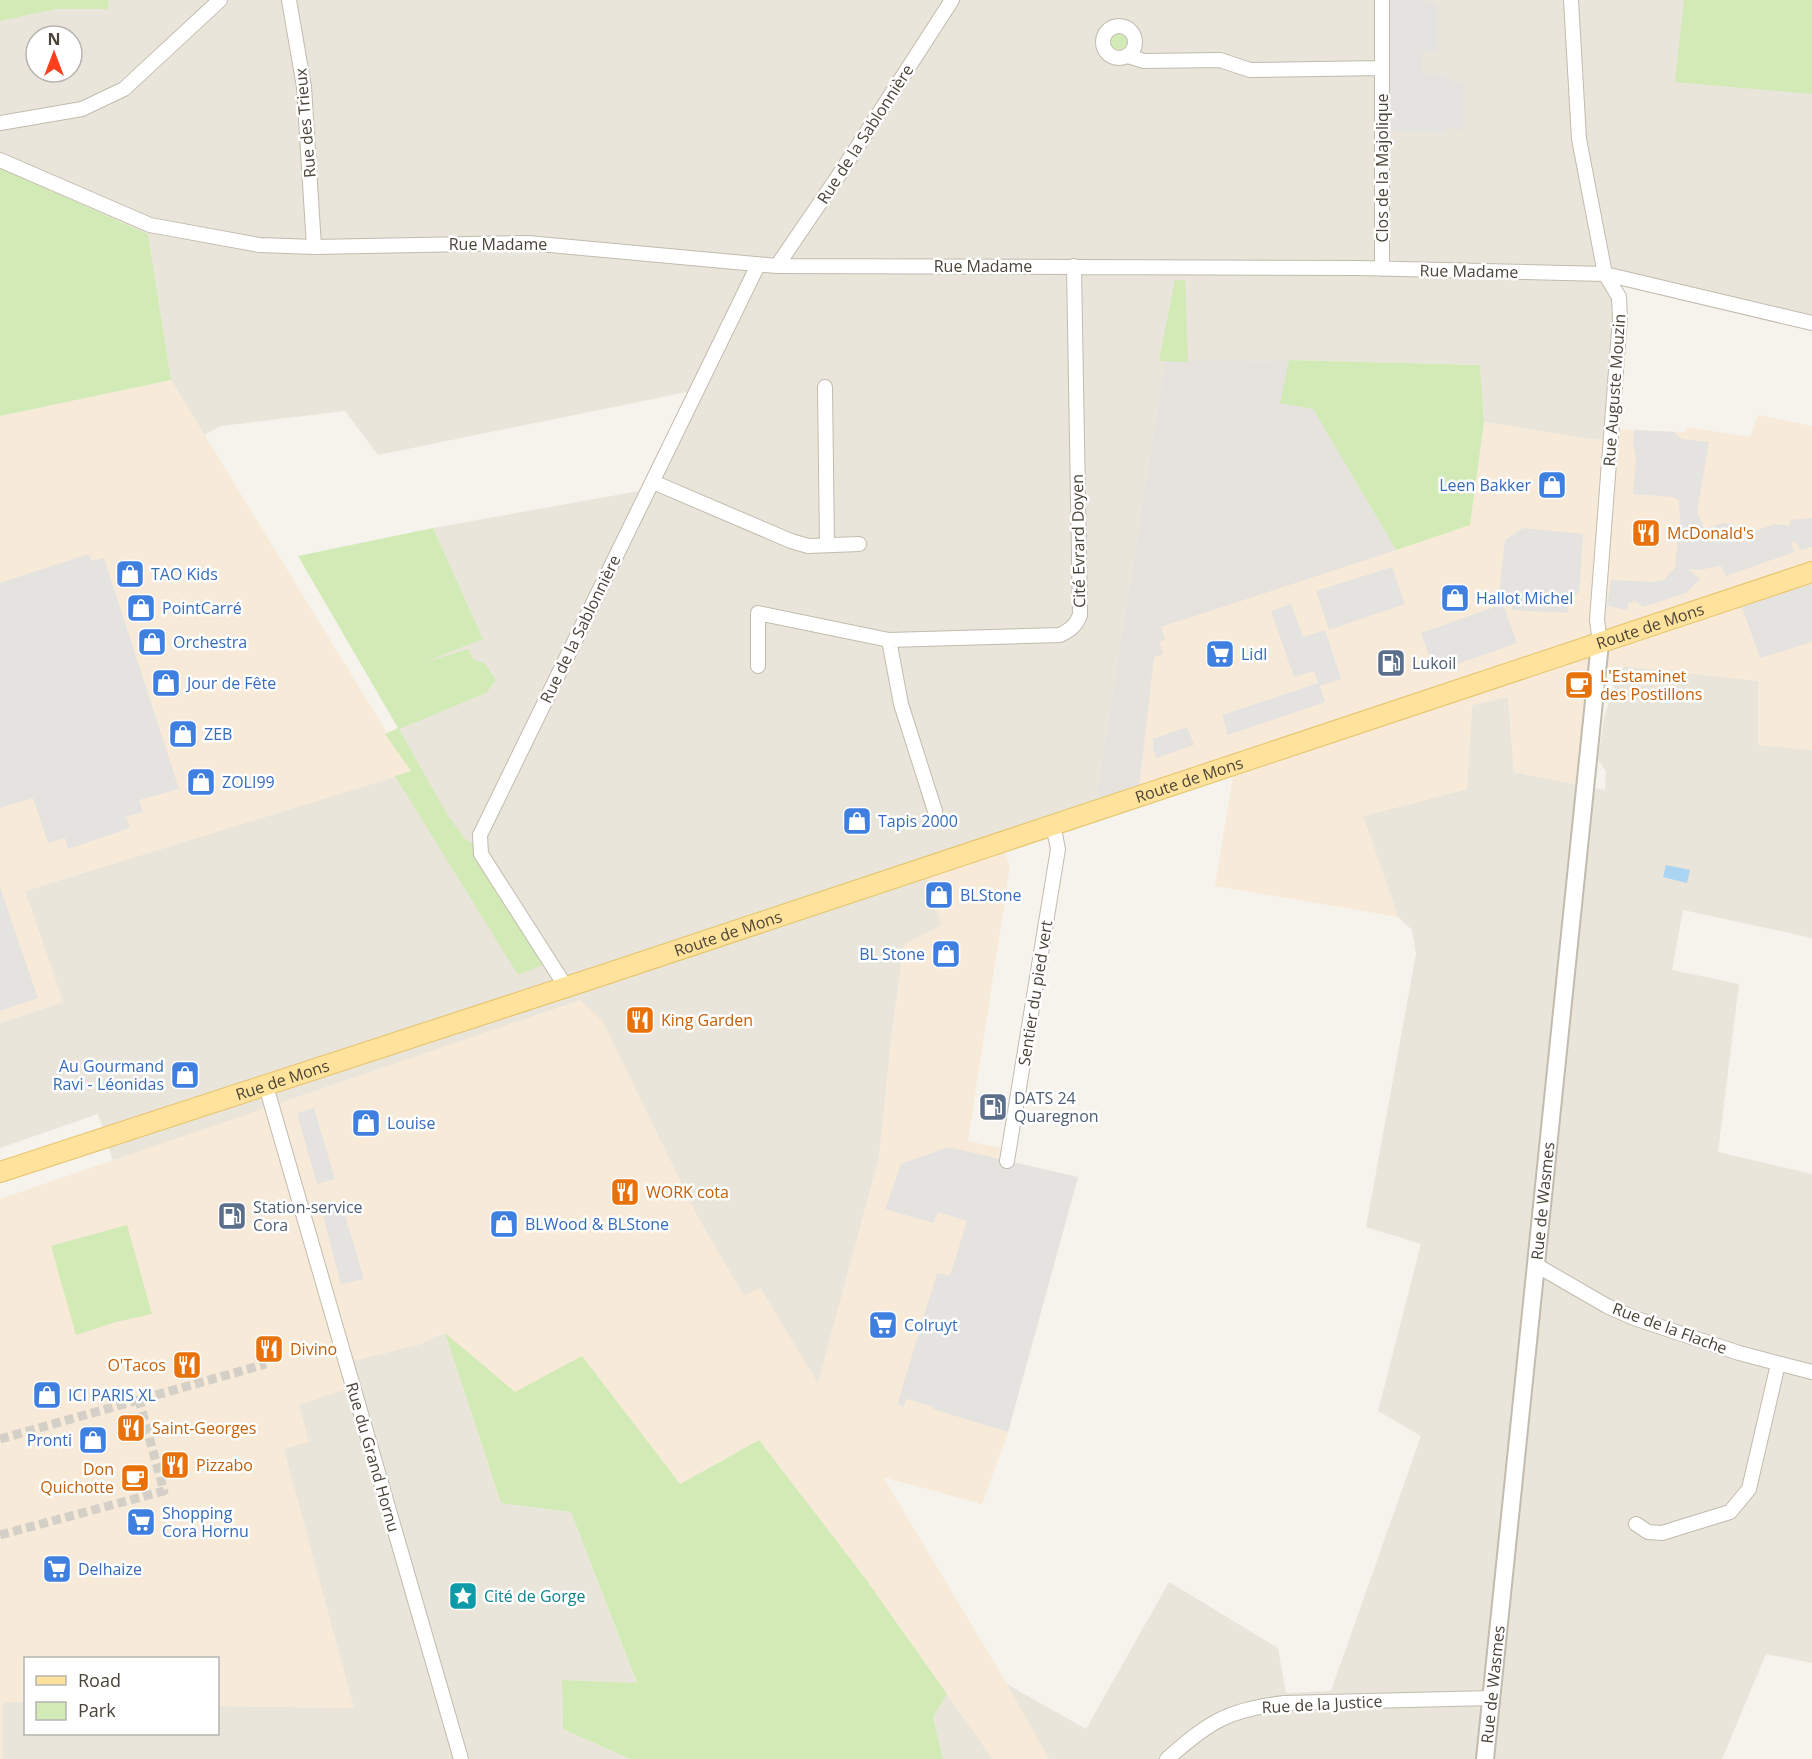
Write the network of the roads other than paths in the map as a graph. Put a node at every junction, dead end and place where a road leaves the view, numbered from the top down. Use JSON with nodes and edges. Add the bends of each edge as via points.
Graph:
{"nodes":[{"id":1,"x":220,"y":0,"type":"edge"},
{"id":2,"x":289,"y":0,"type":"edge"},
{"id":3,"x":952,"y":0,"type":"edge"},
{"id":4,"x":1382,"y":0,"type":"edge"},
{"id":5,"x":1571,"y":0,"type":"edge"},
{"id":6,"x":1128,"y":56,"type":"dead end"},
{"id":7,"x":1382,"y":68,"type":"junction"},
{"id":8,"x":0,"y":123,"type":"edge"},
{"id":9,"x":0,"y":160,"type":"edge"},
{"id":10,"x":314,"y":247,"type":"junction"},
{"id":11,"x":758,"y":265,"type":"junction"},
{"id":12,"x":777,"y":266,"type":"junction"},
{"id":13,"x":1074,"y":266,"type":"junction"},
{"id":14,"x":1382,"y":269,"type":"junction"},
{"id":15,"x":1605,"y":274,"type":"junction"},
{"id":16,"x":1812,"y":323,"type":"edge"},
{"id":17,"x":825,"y":387,"type":"dead end"},
{"id":18,"x":653,"y":482,"type":"junction"},
{"id":19,"x":859,"y":544,"type":"dead end"},
{"id":20,"x":827,"y":545,"type":"junction"},
{"id":21,"x":1812,"y":572,"type":"edge"},
{"id":22,"x":889,"y":640,"type":"junction"},
{"id":23,"x":1600,"y":643,"type":"junction"},
{"id":24,"x":758,"y":666,"type":"dead end"},
{"id":25,"x":935,"y":811,"type":"dead end"},
{"id":26,"x":1053,"y":825,"type":"junction"},
{"id":27,"x":566,"y":987,"type":"junction"},
{"id":28,"x":266,"y":1086,"type":"junction"},
{"id":29,"x":1007,"y":1161,"type":"dead end"},
{"id":30,"x":0,"y":1173,"type":"edge"},
{"id":31,"x":1536,"y":1265,"type":"junction"},
{"id":32,"x":1778,"y":1364,"type":"junction"},
{"id":33,"x":1812,"y":1372,"type":"edge"},
{"id":34,"x":1636,"y":1524,"type":"dead end"},
{"id":35,"x":1491,"y":1698,"type":"junction"},
{"id":36,"x":461,"y":1759,"type":"edge"},
{"id":37,"x":1167,"y":1759,"type":"edge"},
{"id":38,"x":1485,"y":1759,"type":"edge"}],
"edges":[{"from":1,"to":8,"type":"street","via":[[124,89],[82,109]]},
{"from":2,"to":10,"type":"street","name":"Rue des Trieux","via":[[304,87]]},
{"from":3,"to":12,"type":"street","name":"Rue de la Sablonnière"},
{"from":4,"to":7,"type":"street","name":"Clos de la Majolique"},
{"from":5,"to":15,"type":"street","name":"Rue Auguste Mouzin","via":[[1580,139]]},
{"from":6,"to":7,"type":"street","via":[[1144,61],[1220,60],[1250,70]]},
{"from":7,"to":14,"type":"street","name":"Clos de la Majolique"},
{"from":9,"to":10,"type":"street","name":"Rue Madame","via":[[150,225],[259,245]]},
{"from":10,"to":11,"type":"street","name":"Rue Madame","via":[[528,243]]},
{"from":11,"to":12,"type":"street","name":"Rue Madame"},
{"from":11,"to":18,"type":"street","name":"Rue de la Sablonnière"},
{"from":12,"to":13,"type":"street","name":"Rue Madame"},
{"from":13,"to":14,"type":"street","name":"Rue Madame"},
{"from":13,"to":22,"type":"street","name":"Cité Evrard Doyen","via":[[1080,615],[1077,622],[1060,635]]},
{"from":14,"to":15,"type":"street","name":"Rue Madame"},
{"from":15,"to":16,"type":"street","name":"Rue Madame"},
{"from":15,"to":23,"type":"street","name":"Rue Auguste Mouzin","via":[[1619,297],[1620,318],[1597,620]]},
{"from":17,"to":20,"type":"street"},
{"from":18,"to":20,"type":"street","via":[[791,541],[808,546]]},
{"from":18,"to":27,"type":"street","name":"Rue de la Sablonnière","via":[[479,841],[481,854]]},
{"from":19,"to":20,"type":"street"},
{"from":21,"to":23,"type":"main road","name":"Route de Mons"},
{"from":22,"to":24,"type":"street","name":"Cité Evrard Doyen","via":[[758,613]]},
{"from":22,"to":25,"type":"street","via":[[901,704]]},
{"from":23,"to":26,"type":"main road","name":"Route de Mons"},
{"from":23,"to":31,"type":"street","name":"Rue de Wasmes"},
{"from":26,"to":27,"type":"main road","name":"Route de Mons"},
{"from":26,"to":29,"type":"street","name":"Sentier du pied vert","via":[[1058,849]]},
{"from":27,"to":28,"type":"main road","name":"Rue de Mons"},
{"from":28,"to":30,"type":"main road","name":"Rue de Mons"},
{"from":28,"to":36,"type":"street","name":"Rue du Grand Hornu"},
{"from":31,"to":32,"type":"street","name":"Rue de la Flache","via":[[1634,1318]]},
{"from":31,"to":35,"type":"street","name":"Rue de Wasmes"},
{"from":32,"to":33,"type":"street","name":"Rue de la Flache"},
{"from":32,"to":34,"type":"street","via":[[1749,1489],[1730,1512],[1662,1533],[1648,1532]]},
{"from":35,"to":37,"type":"street","name":"Rue de la Justice","via":[[1261,1706],[1237,1712],[1198,1731]]},
{"from":35,"to":38,"type":"street","name":"Rue de Wasmes"}]}
